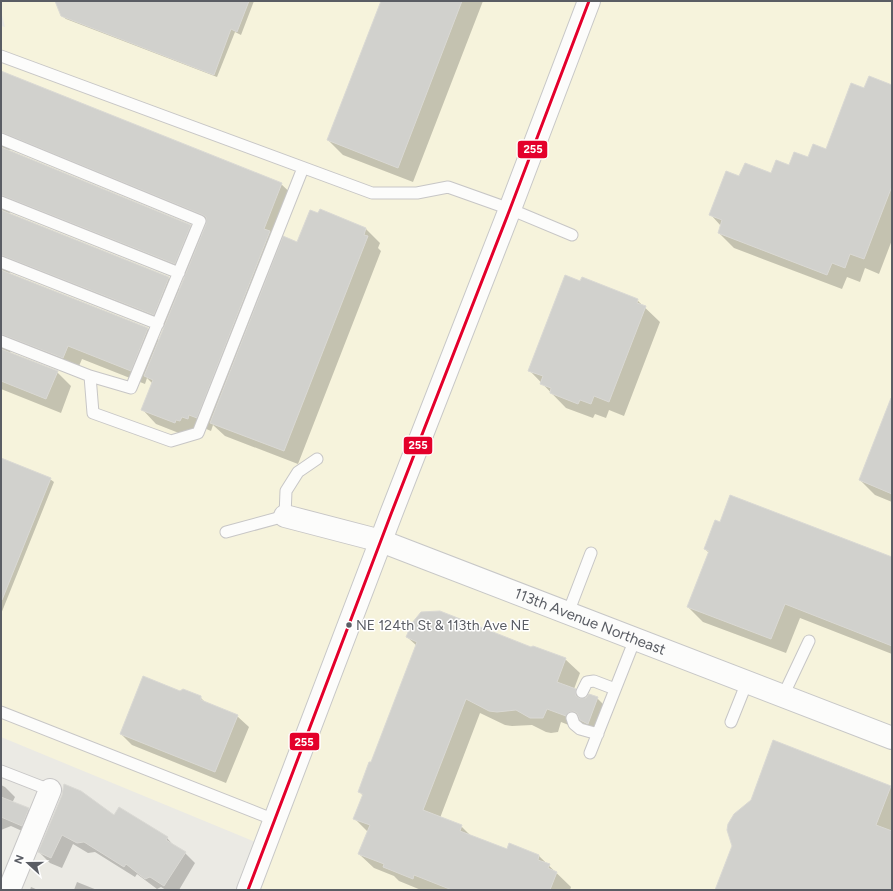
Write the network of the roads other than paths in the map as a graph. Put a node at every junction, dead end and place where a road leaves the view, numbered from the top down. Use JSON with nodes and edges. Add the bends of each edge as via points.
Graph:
{"nodes":[{"id":1,"x":589,"y":1,"type":"edge"},
{"id":2,"x":1,"y":56,"type":"edge"},
{"id":3,"x":1,"y":139,"type":"edge"},
{"id":4,"x":303,"y":168,"type":"junction"},
{"id":5,"x":1,"y":202,"type":"edge"},
{"id":6,"x":510,"y":209,"type":"junction"},
{"id":7,"x":572,"y":235,"type":"dead end"},
{"id":8,"x":1,"y":262,"type":"edge"},
{"id":9,"x":179,"y":273,"type":"junction"},
{"id":10,"x":158,"y":324,"type":"junction"},
{"id":11,"x":1,"y":341,"type":"edge"},
{"id":12,"x":90,"y":376,"type":"junction"},
{"id":13,"x":317,"y":459,"type":"dead end"},
{"id":14,"x":285,"y":516,"type":"junction"},
{"id":15,"x":226,"y":532,"type":"dead end"},
{"id":16,"x":381,"y":541,"type":"junction"},
{"id":17,"x":591,"y":553,"type":"dead end"},
{"id":18,"x":568,"y":613,"type":"junction"},
{"id":19,"x":635,"y":639,"type":"junction"},
{"id":20,"x":809,"y":641,"type":"dead end"},
{"id":21,"x":746,"y":682,"type":"junction"},
{"id":22,"x":615,"y":689,"type":"junction"},
{"id":23,"x":582,"y":692,"type":"dead end"},
{"id":24,"x":783,"y":696,"type":"junction"},
{"id":25,"x":1,"y":712,"type":"edge"},
{"id":26,"x":572,"y":718,"type":"dead end"},
{"id":27,"x":731,"y":722,"type":"dead end"},
{"id":28,"x":598,"y":734,"type":"junction"},
{"id":29,"x":892,"y":738,"type":"edge"},
{"id":30,"x":590,"y":753,"type":"dead end"},
{"id":31,"x":1,"y":771,"type":"edge"},
{"id":32,"x":50,"y":790,"type":"joint"},
{"id":33,"x":275,"y":820,"type":"junction"},
{"id":34,"x":9,"y":890,"type":"edge"},
{"id":35,"x":248,"y":890,"type":"edge"}],
"edges":[{"from":1,"to":6,"type":"main road"},
{"from":2,"to":4,"type":"lane"},
{"from":3,"to":9,"type":"lane","via":[[200,221]]},
{"from":4,"to":6,"type":"lane","via":[[372,193],[417,193],[448,187]]},
{"from":4,"to":12,"type":"lane","via":[[198,433],[171,441],[93,413]]},
{"from":5,"to":9,"type":"lane"},
{"from":6,"to":7,"type":"lane"},
{"from":6,"to":16,"type":"main road"},
{"from":8,"to":10,"type":"lane"},
{"from":9,"to":10,"type":"lane"},
{"from":10,"to":12,"type":"lane","via":[[131,388]]},
{"from":11,"to":12,"type":"lane"},
{"from":13,"to":14,"type":"lane","via":[[298,472],[286,491]]},
{"from":14,"to":15,"type":"lane"},
{"from":14,"to":16,"type":"main road","name":"113th Avenue Northeast"},
{"from":16,"to":18,"type":"main road","name":"113th Avenue Northeast"},
{"from":16,"to":33,"type":"main road"},
{"from":17,"to":18,"type":"lane"},
{"from":18,"to":19,"type":"main road","name":"113th Avenue Northeast"},
{"from":19,"to":21,"type":"main road","name":"113th Avenue Northeast"},
{"from":19,"to":22,"type":"lane"},
{"from":20,"to":24,"type":"lane"},
{"from":21,"to":24,"type":"main road","name":"113th Avenue Northeast"},
{"from":21,"to":27,"type":"lane"},
{"from":22,"to":23,"type":"lane","via":[[594,681],[587,682]]},
{"from":22,"to":28,"type":"lane"},
{"from":24,"to":29,"type":"main road","name":"113th Avenue Northeast"},
{"from":25,"to":33,"type":"lane"},
{"from":26,"to":28,"type":"lane","via":[[580,729]]},
{"from":28,"to":30,"type":"lane"},
{"from":31,"to":32,"type":"lane"},
{"from":32,"to":34,"type":"main road"},
{"from":33,"to":35,"type":"main road"}]}
